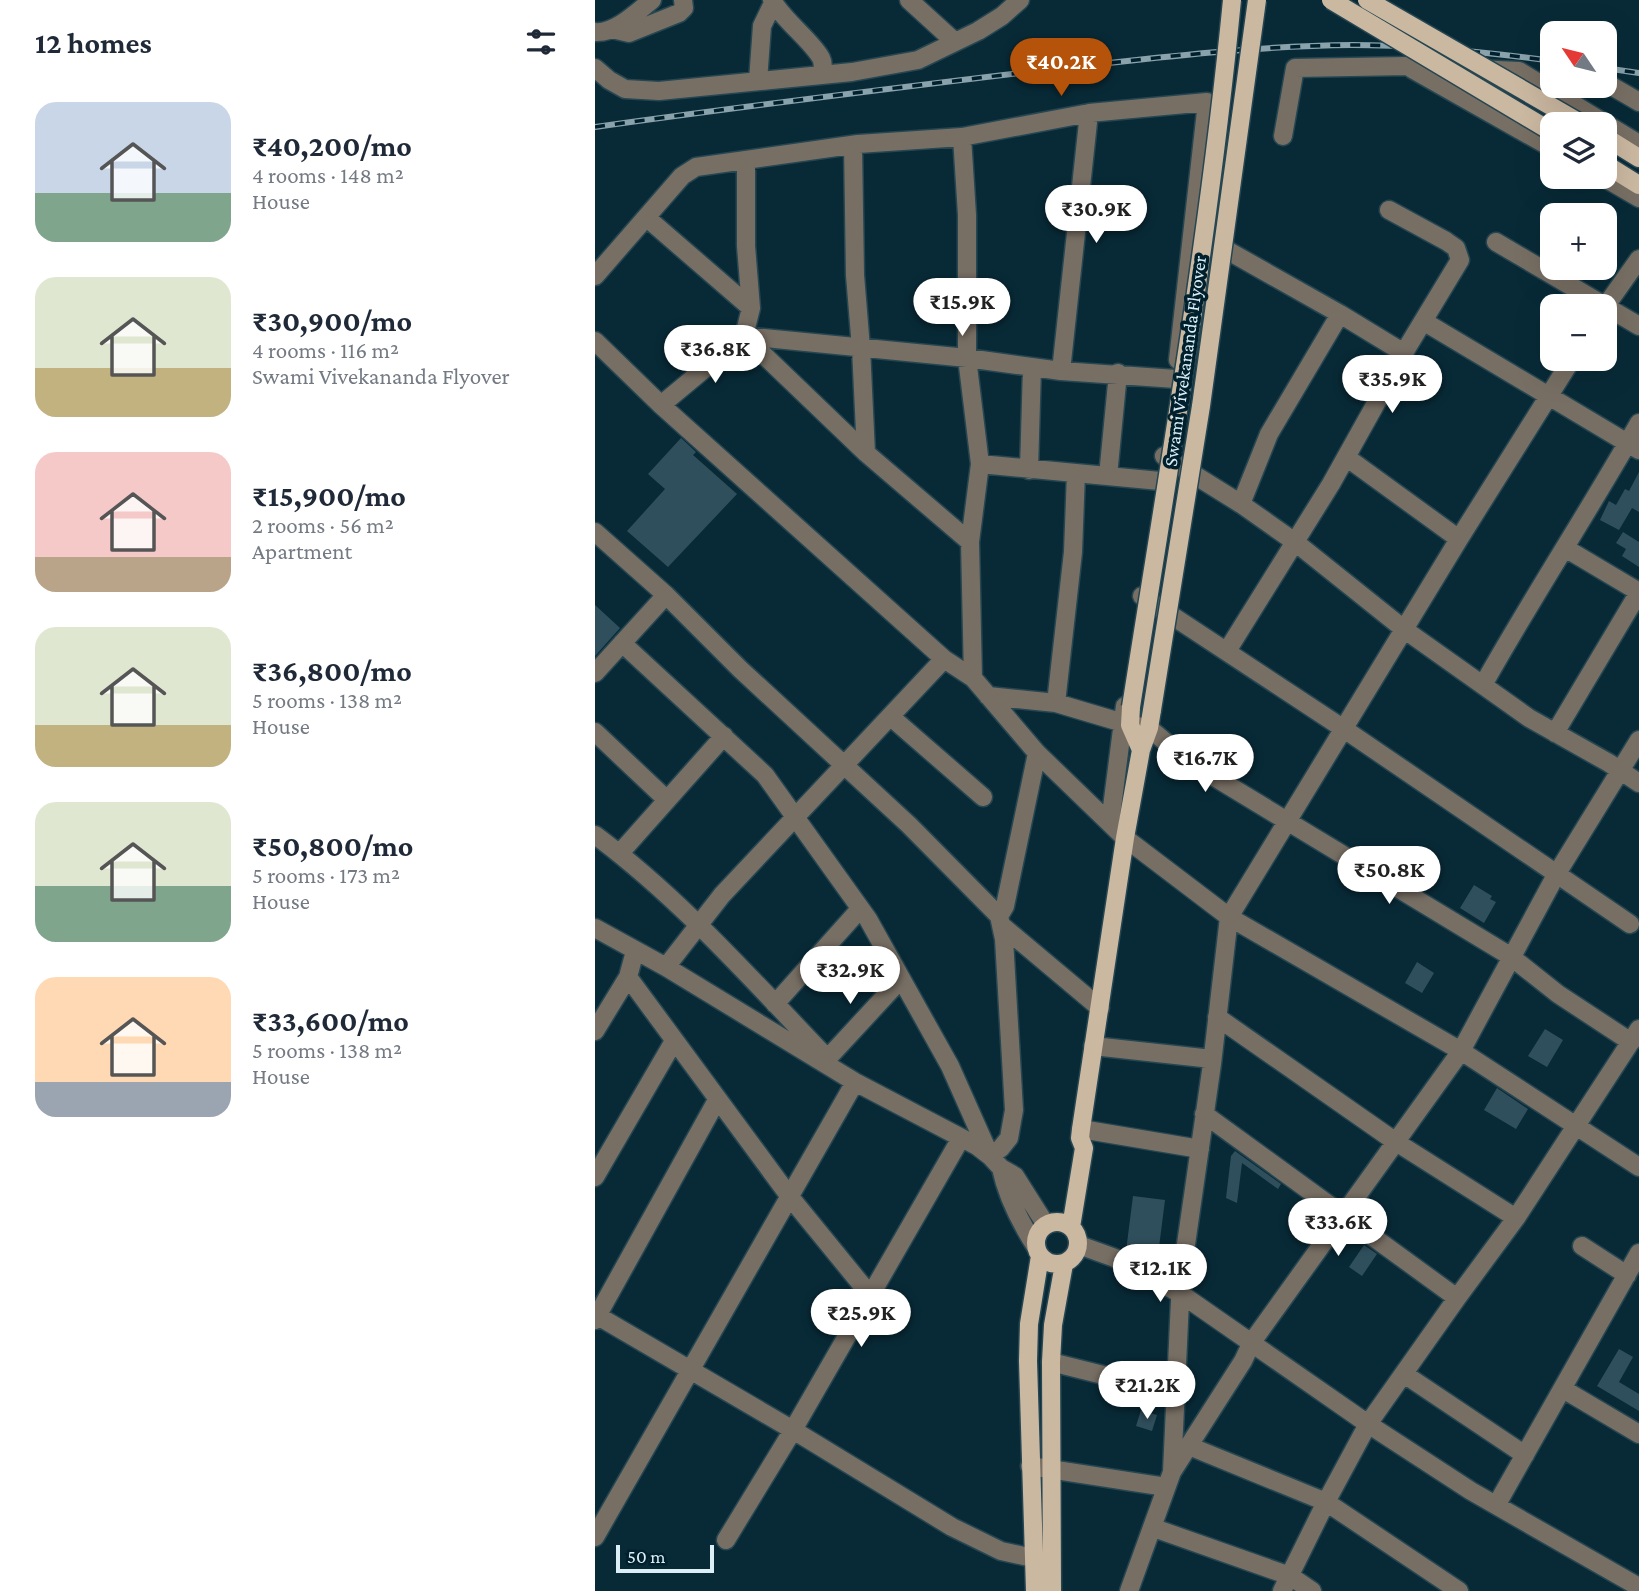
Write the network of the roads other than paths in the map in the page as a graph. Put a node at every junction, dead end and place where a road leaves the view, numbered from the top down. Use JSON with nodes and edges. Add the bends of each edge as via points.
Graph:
{"nodes":[{"id":1,"x":652,"y":0,"type":"edge"},
{"id":2,"x":683,"y":0,"type":"edge"},
{"id":3,"x":909,"y":0,"type":"edge"},
{"id":4,"x":1020,"y":0,"type":"edge"},
{"id":5,"x":1232,"y":0,"type":"edge"},
{"id":6,"x":1257,"y":0,"type":"edge"},
{"id":7,"x":1331,"y":0,"type":"edge"},
{"id":8,"x":1367,"y":0,"type":"edge"},
{"id":9,"x":772,"y":1,"type":"edge"},
{"id":10,"x":603,"y":30,"type":"edge"},
{"id":11,"x":955,"y":42,"type":"junction"},
{"id":12,"x":1407,"y":66,"type":"junction"},
{"id":13,"x":595,"y":68,"type":"edge"},
{"id":14,"x":821,"y":75,"type":"junction"},
{"id":15,"x":758,"y":81,"type":"junction"},
{"id":16,"x":1617,"y":89,"type":"edge"},
{"id":17,"x":1639,"y":102,"type":"edge"},
{"id":18,"x":1561,"y":112,"type":"edge"},
{"id":19,"x":1089,"y":113,"type":"junction"},
{"id":20,"x":1540,"y":125,"type":"edge"},
{"id":21,"x":1283,"y":136,"type":"dead end"},
{"id":22,"x":962,"y":137,"type":"junction"},
{"id":23,"x":1540,"y":141,"type":"edge"},
{"id":24,"x":1617,"y":144,"type":"edge"},
{"id":25,"x":1639,"y":144,"type":"edge"},
{"id":26,"x":853,"y":145,"type":"junction"},
{"id":27,"x":1639,"y":158,"type":"edge"},
{"id":28,"x":746,"y":160,"type":"junction"},
{"id":29,"x":1617,"y":171,"type":"edge"},
{"id":30,"x":1617,"y":185,"type":"edge"},
{"id":31,"x":1639,"y":185,"type":"edge"},
{"id":32,"x":1639,"y":198,"type":"edge"},
{"id":33,"x":1389,"y":210,"type":"dead end"},
{"id":34,"x":647,"y":218,"type":"junction"},
{"id":35,"x":1193,"y":231,"type":"junction"},
{"id":36,"x":1496,"y":242,"type":"dead end"},
{"id":37,"x":1639,"y":259,"type":"edge"},
{"id":38,"x":595,"y":276,"type":"edge"},
{"id":39,"x":1585,"y":294,"type":"edge"},
{"id":40,"x":1614,"y":294,"type":"edge"},
{"id":41,"x":751,"y":308,"type":"junction"},
{"id":42,"x":1617,"y":313,"type":"edge"},
{"id":43,"x":1340,"y":314,"type":"junction"},
{"id":44,"x":1423,"y":321,"type":"junction"},
{"id":45,"x":1639,"y":326,"type":"edge"},
{"id":46,"x":744,"y":336,"type":"junction"},
{"id":47,"x":595,"y":341,"type":"edge"},
{"id":48,"x":861,"y":348,"type":"junction"},
{"id":49,"x":1404,"y":353,"type":"junction"},
{"id":50,"x":967,"y":358,"type":"junction"},
{"id":51,"x":1032,"y":367,"type":"junction"},
{"id":52,"x":1061,"y":371,"type":"junction"},
{"id":53,"x":1564,"y":371,"type":"edge"},
{"id":54,"x":1118,"y":373,"type":"junction"},
{"id":55,"x":1176,"y":379,"type":"junction"},
{"id":56,"x":1550,"y":394,"type":"junction"},
{"id":57,"x":661,"y":405,"type":"junction"},
{"id":58,"x":1639,"y":423,"type":"edge"},
{"id":59,"x":1633,"y":447,"type":"edge"},
{"id":60,"x":866,"y":453,"type":"junction"},
{"id":61,"x":1164,"y":456,"type":"junction"},
{"id":62,"x":1346,"y":457,"type":"junction"},
{"id":63,"x":980,"y":464,"type":"junction"},
{"id":64,"x":1029,"y":469,"type":"junction"},
{"id":65,"x":1076,"y":473,"type":"junction"},
{"id":66,"x":1108,"y":476,"type":"junction"},
{"id":67,"x":1160,"y":481,"type":"junction"},
{"id":68,"x":1241,"y":504,"type":"junction"},
{"id":69,"x":1459,"y":539,"type":"junction"},
{"id":70,"x":598,"y":540,"type":"edge"},
{"id":71,"x":970,"y":542,"type":"junction"},
{"id":72,"x":1295,"y":542,"type":"junction"},
{"id":73,"x":1565,"y":548,"type":"junction"},
{"id":74,"x":1639,"y":592,"type":"edge"},
{"id":75,"x":666,"y":595,"type":"junction"},
{"id":76,"x":1142,"y":596,"type":"junction"},
{"id":77,"x":1405,"y":631,"type":"junction"},
{"id":78,"x":622,"y":643,"type":"junction"},
{"id":79,"x":1227,"y":651,"type":"junction"},
{"id":80,"x":944,"y":659,"type":"junction"},
{"id":81,"x":595,"y":673,"type":"edge"},
{"id":82,"x":973,"y":678,"type":"junction"},
{"id":83,"x":1483,"y":685,"type":"junction"},
{"id":84,"x":988,"y":696,"type":"junction"},
{"id":85,"x":1056,"y":703,"type":"junction"},
{"id":86,"x":891,"y":717,"type":"junction"},
{"id":87,"x":1128,"y":718,"type":"junction"},
{"id":88,"x":1150,"y":719,"type":"junction"},
{"id":89,"x":1344,"y":729,"type":"junction"},
{"id":90,"x":595,"y":732,"type":"edge"},
{"id":91,"x":1555,"y":733,"type":"junction"},
{"id":92,"x":724,"y":736,"type":"junction"},
{"id":93,"x":1639,"y":740,"type":"edge"},
{"id":94,"x":1141,"y":750,"type":"junction"},
{"id":95,"x":1037,"y":753,"type":"junction"},
{"id":96,"x":845,"y":765,"type":"junction"},
{"id":97,"x":1621,"y":772,"type":"junction"},
{"id":98,"x":1639,"y":783,"type":"edge"},
{"id":99,"x":983,"y":797,"type":"dead end"},
{"id":100,"x":666,"y":799,"type":"junction"},
{"id":101,"x":794,"y":819,"type":"junction"},
{"id":102,"x":1287,"y":822,"type":"junction"},
{"id":103,"x":1110,"y":823,"type":"junction"},
{"id":104,"x":595,"y":835,"type":"edge"},
{"id":105,"x":1125,"y":838,"type":"junction"},
{"id":106,"x":619,"y":853,"type":"junction"},
{"id":107,"x":1556,"y":875,"type":"junction"},
{"id":108,"x":860,"y":909,"type":"junction"},
{"id":109,"x":1229,"y":917,"type":"junction"},
{"id":110,"x":1000,"y":920,"type":"junction"},
{"id":111,"x":697,"y":924,"type":"junction"},
{"id":112,"x":1630,"y":924,"type":"dead end"},
{"id":113,"x":595,"y":928,"type":"edge"},
{"id":114,"x":635,"y":951,"type":"junction"},
{"id":115,"x":1510,"y":956,"type":"junction"},
{"id":116,"x":666,"y":967,"type":"junction"},
{"id":117,"x":628,"y":977,"type":"junction"},
{"id":118,"x":901,"y":979,"type":"junction"},
{"id":119,"x":775,"y":1004,"type":"junction"},
{"id":120,"x":1100,"y":1008,"type":"junction"},
{"id":121,"x":1217,"y":1017,"type":"junction"},
{"id":122,"x":595,"y":1031,"type":"edge"},
{"id":123,"x":1635,"y":1035,"type":"edge"},
{"id":124,"x":674,"y":1041,"type":"junction"},
{"id":125,"x":1093,"y":1046,"type":"junction"},
{"id":126,"x":1461,"y":1051,"type":"junction"},
{"id":127,"x":828,"y":1058,"type":"junction"},
{"id":128,"x":1212,"y":1059,"type":"junction"},
{"id":129,"x":850,"y":1079,"type":"junction"},
{"id":130,"x":717,"y":1100,"type":"junction"},
{"id":131,"x":1205,"y":1114,"type":"junction"},
{"id":132,"x":1577,"y":1126,"type":"junction"},
{"id":133,"x":1081,"y":1133,"type":"junction"},
{"id":134,"x":961,"y":1138,"type":"junction"},
{"id":135,"x":1396,"y":1142,"type":"junction"},
{"id":136,"x":1200,"y":1149,"type":"junction"},
{"id":137,"x":996,"y":1162,"type":"junction"},
{"id":138,"x":1639,"y":1167,"type":"edge"},
{"id":139,"x":595,"y":1177,"type":"edge"},
{"id":140,"x":790,"y":1197,"type":"junction"},
{"id":141,"x":1344,"y":1216,"type":"junction"},
{"id":142,"x":1516,"y":1218,"type":"junction"},
{"id":143,"x":1060,"y":1225,"type":"junction"},
{"id":144,"x":1079,"y":1245,"type":"junction"},
{"id":145,"x":1582,"y":1246,"type":"dead end"},
{"id":146,"x":1038,"y":1251,"type":"junction"},
{"id":147,"x":1639,"y":1253,"type":"edge"},
{"id":148,"x":1064,"y":1264,"type":"junction"},
{"id":149,"x":1627,"y":1275,"type":"junction"},
{"id":150,"x":1181,"y":1294,"type":"junction"},
{"id":151,"x":870,"y":1295,"type":"junction"},
{"id":152,"x":1457,"y":1298,"type":"junction"},
{"id":153,"x":596,"y":1318,"type":"edge"},
{"id":154,"x":1252,"y":1342,"type":"junction"},
{"id":155,"x":1051,"y":1362,"type":"junction"},
{"id":156,"x":691,"y":1372,"type":"junction"},
{"id":157,"x":1404,"y":1374,"type":"junction"},
{"id":158,"x":1563,"y":1390,"type":"junction"},
{"id":159,"x":1175,"y":1393,"type":"junction"},
{"id":160,"x":1369,"y":1424,"type":"junction"},
{"id":161,"x":793,"y":1430,"type":"junction"},
{"id":162,"x":1639,"y":1434,"type":"edge"},
{"id":163,"x":1189,"y":1446,"type":"junction"},
{"id":164,"x":1525,"y":1455,"type":"junction"},
{"id":165,"x":1030,"y":1466,"type":"junction"},
{"id":166,"x":1050,"y":1468,"type":"junction"},
{"id":167,"x":1169,"y":1480,"type":"junction"},
{"id":168,"x":1326,"y":1502,"type":"junction"},
{"id":169,"x":1497,"y":1504,"type":"junction"},
{"id":170,"x":1153,"y":1528,"type":"junction"},
{"id":171,"x":595,"y":1537,"type":"edge"},
{"id":172,"x":726,"y":1540,"type":"dead end"},
{"id":173,"x":1033,"y":1558,"type":"junction"},
{"id":174,"x":1286,"y":1583,"type":"edge"},
{"id":175,"x":1639,"y":1589,"type":"edge"},
{"id":176,"x":1035,"y":1591,"type":"edge"},
{"id":177,"x":1052,"y":1591,"type":"edge"},
{"id":178,"x":1129,"y":1591,"type":"edge"},
{"id":179,"x":1312,"y":1591,"type":"edge"},
{"id":180,"x":1459,"y":1591,"type":"edge"}],
"edges":[{"from":1,"to":10,"type":"street"},
{"from":2,"to":10,"type":"street","via":[[679,13],[641,29],[629,33]]},
{"from":3,"to":11,"type":"street"},
{"from":4,"to":11,"type":"street","via":[[1002,16]]},
{"from":5,"to":87,"type":"main road","name":"Swami Vivekananda Flyover","bridge":true,"via":[[1185,373]]},
{"from":6,"to":88,"type":"main road","name":"Swami Vivekananda Flyover","bridge":true,"via":[[1201,406]]},
{"from":7,"to":20,"type":"main road","bridge":true},
{"from":8,"to":18,"type":"main road","bridge":true},
{"from":9,"to":14,"type":"street","via":[[821,59]]},
{"from":9,"to":15,"type":"street","via":[[762,26]]},
{"from":11,"to":14,"type":"street","via":[[918,60]]},
{"from":12,"to":21,"type":"street","via":[[1295,68]]},
{"from":12,"to":23,"type":"street"},
{"from":12,"to":25,"type":"street","via":[[1519,71]]},
{"from":13,"to":15,"type":"street","via":[[625,89],[659,92]]},
{"from":14,"to":15,"type":"street"},
{"from":16,"to":17,"type":"street"},
{"from":19,"to":22,"type":"street"},
{"from":19,"to":35,"type":"street","via":[[1207,102]]},
{"from":19,"to":52,"type":"street"},
{"from":22,"to":26,"type":"street"},
{"from":22,"to":50,"type":"street"},
{"from":24,"to":27,"type":"main road"},
{"from":26,"to":28,"type":"street"},
{"from":26,"to":48,"type":"street"},
{"from":28,"to":34,"type":"street","via":[[696,167]]},
{"from":28,"to":41,"type":"street"},
{"from":29,"to":31,"type":"main road"},
{"from":30,"to":32,"type":"street"},
{"from":33,"to":44,"type":"street","via":[[1446,241],[1459,254],[1457,267]]},
{"from":34,"to":38,"type":"street"},
{"from":34,"to":41,"type":"street"},
{"from":35,"to":43,"type":"street"},
{"from":35,"to":55,"type":"street"},
{"from":36,"to":39,"type":"street"},
{"from":37,"to":40,"type":"street"},
{"from":41,"to":46,"type":"street"},
{"from":42,"to":45,"type":"street"},
{"from":43,"to":49,"type":"street"},
{"from":43,"to":68,"type":"street","via":[[1269,434]]},
{"from":44,"to":49,"type":"street"},
{"from":44,"to":56,"type":"street"},
{"from":46,"to":48,"type":"street"},
{"from":46,"to":57,"type":"street"},
{"from":46,"to":60,"type":"street"},
{"from":47,"to":57,"type":"street"},
{"from":48,"to":50,"type":"street"},
{"from":48,"to":60,"type":"street"},
{"from":49,"to":62,"type":"street"},
{"from":50,"to":51,"type":"street"},
{"from":50,"to":63,"type":"street"},
{"from":51,"to":52,"type":"street"},
{"from":51,"to":64,"type":"street"},
{"from":52,"to":54,"type":"street"},
{"from":53,"to":56,"type":"street"},
{"from":54,"to":55,"type":"street"},
{"from":54,"to":66,"type":"street"},
{"from":55,"to":61,"type":"street"},
{"from":56,"to":59,"type":"street"},
{"from":56,"to":69,"type":"street"},
{"from":57,"to":80,"type":"street"},
{"from":58,"to":59,"type":"street"},
{"from":59,"to":73,"type":"street"},
{"from":60,"to":71,"type":"street"},
{"from":61,"to":67,"type":"street"},
{"from":61,"to":68,"type":"street"},
{"from":62,"to":69,"type":"street"},
{"from":62,"to":72,"type":"street"},
{"from":63,"to":64,"type":"street"},
{"from":63,"to":71,"type":"street"},
{"from":64,"to":65,"type":"street"},
{"from":65,"to":66,"type":"street"},
{"from":65,"to":85,"type":"street","via":[[1073,552]]},
{"from":66,"to":67,"type":"street"},
{"from":67,"to":76,"type":"street"},
{"from":68,"to":72,"type":"street"},
{"from":69,"to":77,"type":"street"},
{"from":70,"to":75,"type":"street"},
{"from":71,"to":82,"type":"street"},
{"from":72,"to":77,"type":"street"},
{"from":72,"to":79,"type":"street"},
{"from":73,"to":74,"type":"street"},
{"from":73,"to":83,"type":"street"},
{"from":74,"to":91,"type":"street"},
{"from":75,"to":78,"type":"street"},
{"from":75,"to":96,"type":"street"},
{"from":76,"to":79,"type":"street"},
{"from":76,"to":87,"type":"street"},
{"from":77,"to":83,"type":"street"},
{"from":77,"to":89,"type":"street"},
{"from":78,"to":81,"type":"street"},
{"from":78,"to":92,"type":"street"},
{"from":79,"to":89,"type":"street"},
{"from":80,"to":82,"type":"street"},
{"from":80,"to":86,"type":"street"},
{"from":82,"to":84,"type":"street"},
{"from":83,"to":91,"type":"street"},
{"from":84,"to":85,"type":"street"},
{"from":84,"to":95,"type":"street"},
{"from":85,"to":87,"type":"street"},
{"from":86,"to":96,"type":"street"},
{"from":86,"to":99,"type":"street"},
{"from":87,"to":88,"type":"street"},
{"from":87,"to":94,"type":"main road"},
{"from":87,"to":103,"type":"street"},
{"from":88,"to":94,"type":"main road","name":"Swami Vivekananda Flyover"},
{"from":88,"to":102,"type":"street","via":[[1188,761]]},
{"from":89,"to":102,"type":"street"},
{"from":89,"to":107,"type":"street"},
{"from":90,"to":100,"type":"street"},
{"from":91,"to":97,"type":"street"},
{"from":92,"to":100,"type":"street"},
{"from":92,"to":101,"type":"street","via":[[765,775]]},
{"from":93,"to":97,"type":"street"},
{"from":94,"to":105,"type":"main road","name":"Swami Vivekananda Flyover"},
{"from":95,"to":103,"type":"street"},
{"from":95,"to":110,"type":"street"},
{"from":96,"to":101,"type":"street"},
{"from":96,"to":110,"type":"street"},
{"from":97,"to":98,"type":"street"},
{"from":97,"to":107,"type":"street"},
{"from":100,"to":106,"type":"street"},
{"from":101,"to":108,"type":"street"},
{"from":101,"to":111,"type":"street"},
{"from":102,"to":109,"type":"street"},
{"from":102,"to":115,"type":"street"},
{"from":103,"to":105,"type":"street"},
{"from":104,"to":106,"type":"street"},
{"from":105,"to":109,"type":"street"},
{"from":105,"to":120,"type":"main road","name":"Swami Vivekananda Flyover"},
{"from":106,"to":111,"type":"street"},
{"from":107,"to":112,"type":"street"},
{"from":107,"to":115,"type":"street"},
{"from":108,"to":118,"type":"street"},
{"from":108,"to":119,"type":"street"},
{"from":109,"to":121,"type":"street"},
{"from":109,"to":126,"type":"street"},
{"from":110,"to":120,"type":"street"},
{"from":110,"to":137,"type":"street","via":[[1005,939],[1014,1110],[1009,1138]]},
{"from":111,"to":116,"type":"street"},
{"from":111,"to":119,"type":"street"},
{"from":113,"to":114,"type":"street"},
{"from":114,"to":116,"type":"street"},
{"from":114,"to":117,"type":"street"},
{"from":115,"to":123,"type":"street","via":[[1558,994]]},
{"from":115,"to":126,"type":"street"},
{"from":116,"to":129,"type":"street"},
{"from":117,"to":122,"type":"street"},
{"from":117,"to":124,"type":"street"},
{"from":118,"to":127,"type":"street"},
{"from":118,"to":137,"type":"street"},
{"from":119,"to":127,"type":"street"},
{"from":120,"to":125,"type":"main road","name":"Swami Vivekananda Flyover"},
{"from":121,"to":128,"type":"street"},
{"from":121,"to":135,"type":"street"},
{"from":123,"to":132,"type":"street"},
{"from":124,"to":130,"type":"street"},
{"from":124,"to":139,"type":"street"},
{"from":125,"to":128,"type":"street"},
{"from":125,"to":133,"type":"main road","name":"Swami Vivekananda Flyover"},
{"from":126,"to":132,"type":"street"},
{"from":126,"to":135,"type":"street"},
{"from":127,"to":129,"type":"street"},
{"from":128,"to":131,"type":"street"},
{"from":129,"to":134,"type":"street"},
{"from":129,"to":140,"type":"street"},
{"from":130,"to":140,"type":"street"},
{"from":130,"to":153,"type":"street"},
{"from":131,"to":136,"type":"street"},
{"from":131,"to":141,"type":"street"},
{"from":132,"to":138,"type":"street"},
{"from":132,"to":142,"type":"street"},
{"from":133,"to":136,"type":"street"},
{"from":133,"to":143,"type":"main road","name":"Swami Vivekananda Flyover","via":[[1084,1148]]},
{"from":134,"to":137,"type":"street"},
{"from":134,"to":151,"type":"street"},
{"from":135,"to":141,"type":"street"},
{"from":135,"to":142,"type":"street"},
{"from":136,"to":150,"type":"street"},
{"from":137,"to":143,"type":"street"},
{"from":137,"to":146,"type":"street","via":[[1020,1222]]},
{"from":140,"to":151,"type":"street"},
{"from":140,"to":156,"type":"street"},
{"from":141,"to":152,"type":"street"},
{"from":141,"to":154,"type":"street"},
{"from":142,"to":152,"type":"street"},
{"from":143,"to":144,"type":"main road","via":[[1077,1235]]},
{"from":143,"to":146,"type":"main road","via":[[1037,1237]]},
{"from":144,"to":148,"type":"main road","via":[[1076,1255]]},
{"from":144,"to":150,"type":"street","via":[[1115,1258]]},
{"from":145,"to":149,"type":"street"},
{"from":146,"to":148,"type":"main road","via":[[1048,1263]]},
{"from":146,"to":165,"type":"main road","via":[[1029,1324]]},
{"from":147,"to":149,"type":"street"},
{"from":148,"to":155,"type":"main road"},
{"from":149,"to":158,"type":"street"},
{"from":150,"to":154,"type":"street"},
{"from":150,"to":159,"type":"street"},
{"from":151,"to":161,"type":"street"},
{"from":152,"to":157,"type":"street"},
{"from":153,"to":156,"type":"street"},
{"from":154,"to":160,"type":"street"},
{"from":154,"to":163,"type":"street"},
{"from":155,"to":159,"type":"street"},
{"from":155,"to":166,"type":"main road"},
{"from":156,"to":161,"type":"street"},
{"from":156,"to":171,"type":"street"},
{"from":157,"to":160,"type":"street"},
{"from":157,"to":164,"type":"street"},
{"from":158,"to":162,"type":"street"},
{"from":158,"to":164,"type":"street"},
{"from":159,"to":167,"type":"street"},
{"from":160,"to":168,"type":"street"},
{"from":160,"to":169,"type":"street"},
{"from":161,"to":172,"type":"street"},
{"from":161,"to":173,"type":"street","via":[[952,1527],[1001,1551]]},
{"from":163,"to":167,"type":"street"},
{"from":163,"to":168,"type":"street"},
{"from":164,"to":169,"type":"street"},
{"from":165,"to":166,"type":"street"},
{"from":165,"to":173,"type":"main road"},
{"from":166,"to":167,"type":"street"},
{"from":166,"to":177,"type":"main road"},
{"from":167,"to":170,"type":"street"},
{"from":168,"to":174,"type":"street"},
{"from":168,"to":180,"type":"street"},
{"from":169,"to":175,"type":"street"},
{"from":170,"to":174,"type":"street"},
{"from":170,"to":178,"type":"street"},
{"from":173,"to":176,"type":"main road"},
{"from":174,"to":179,"type":"street"}]}
